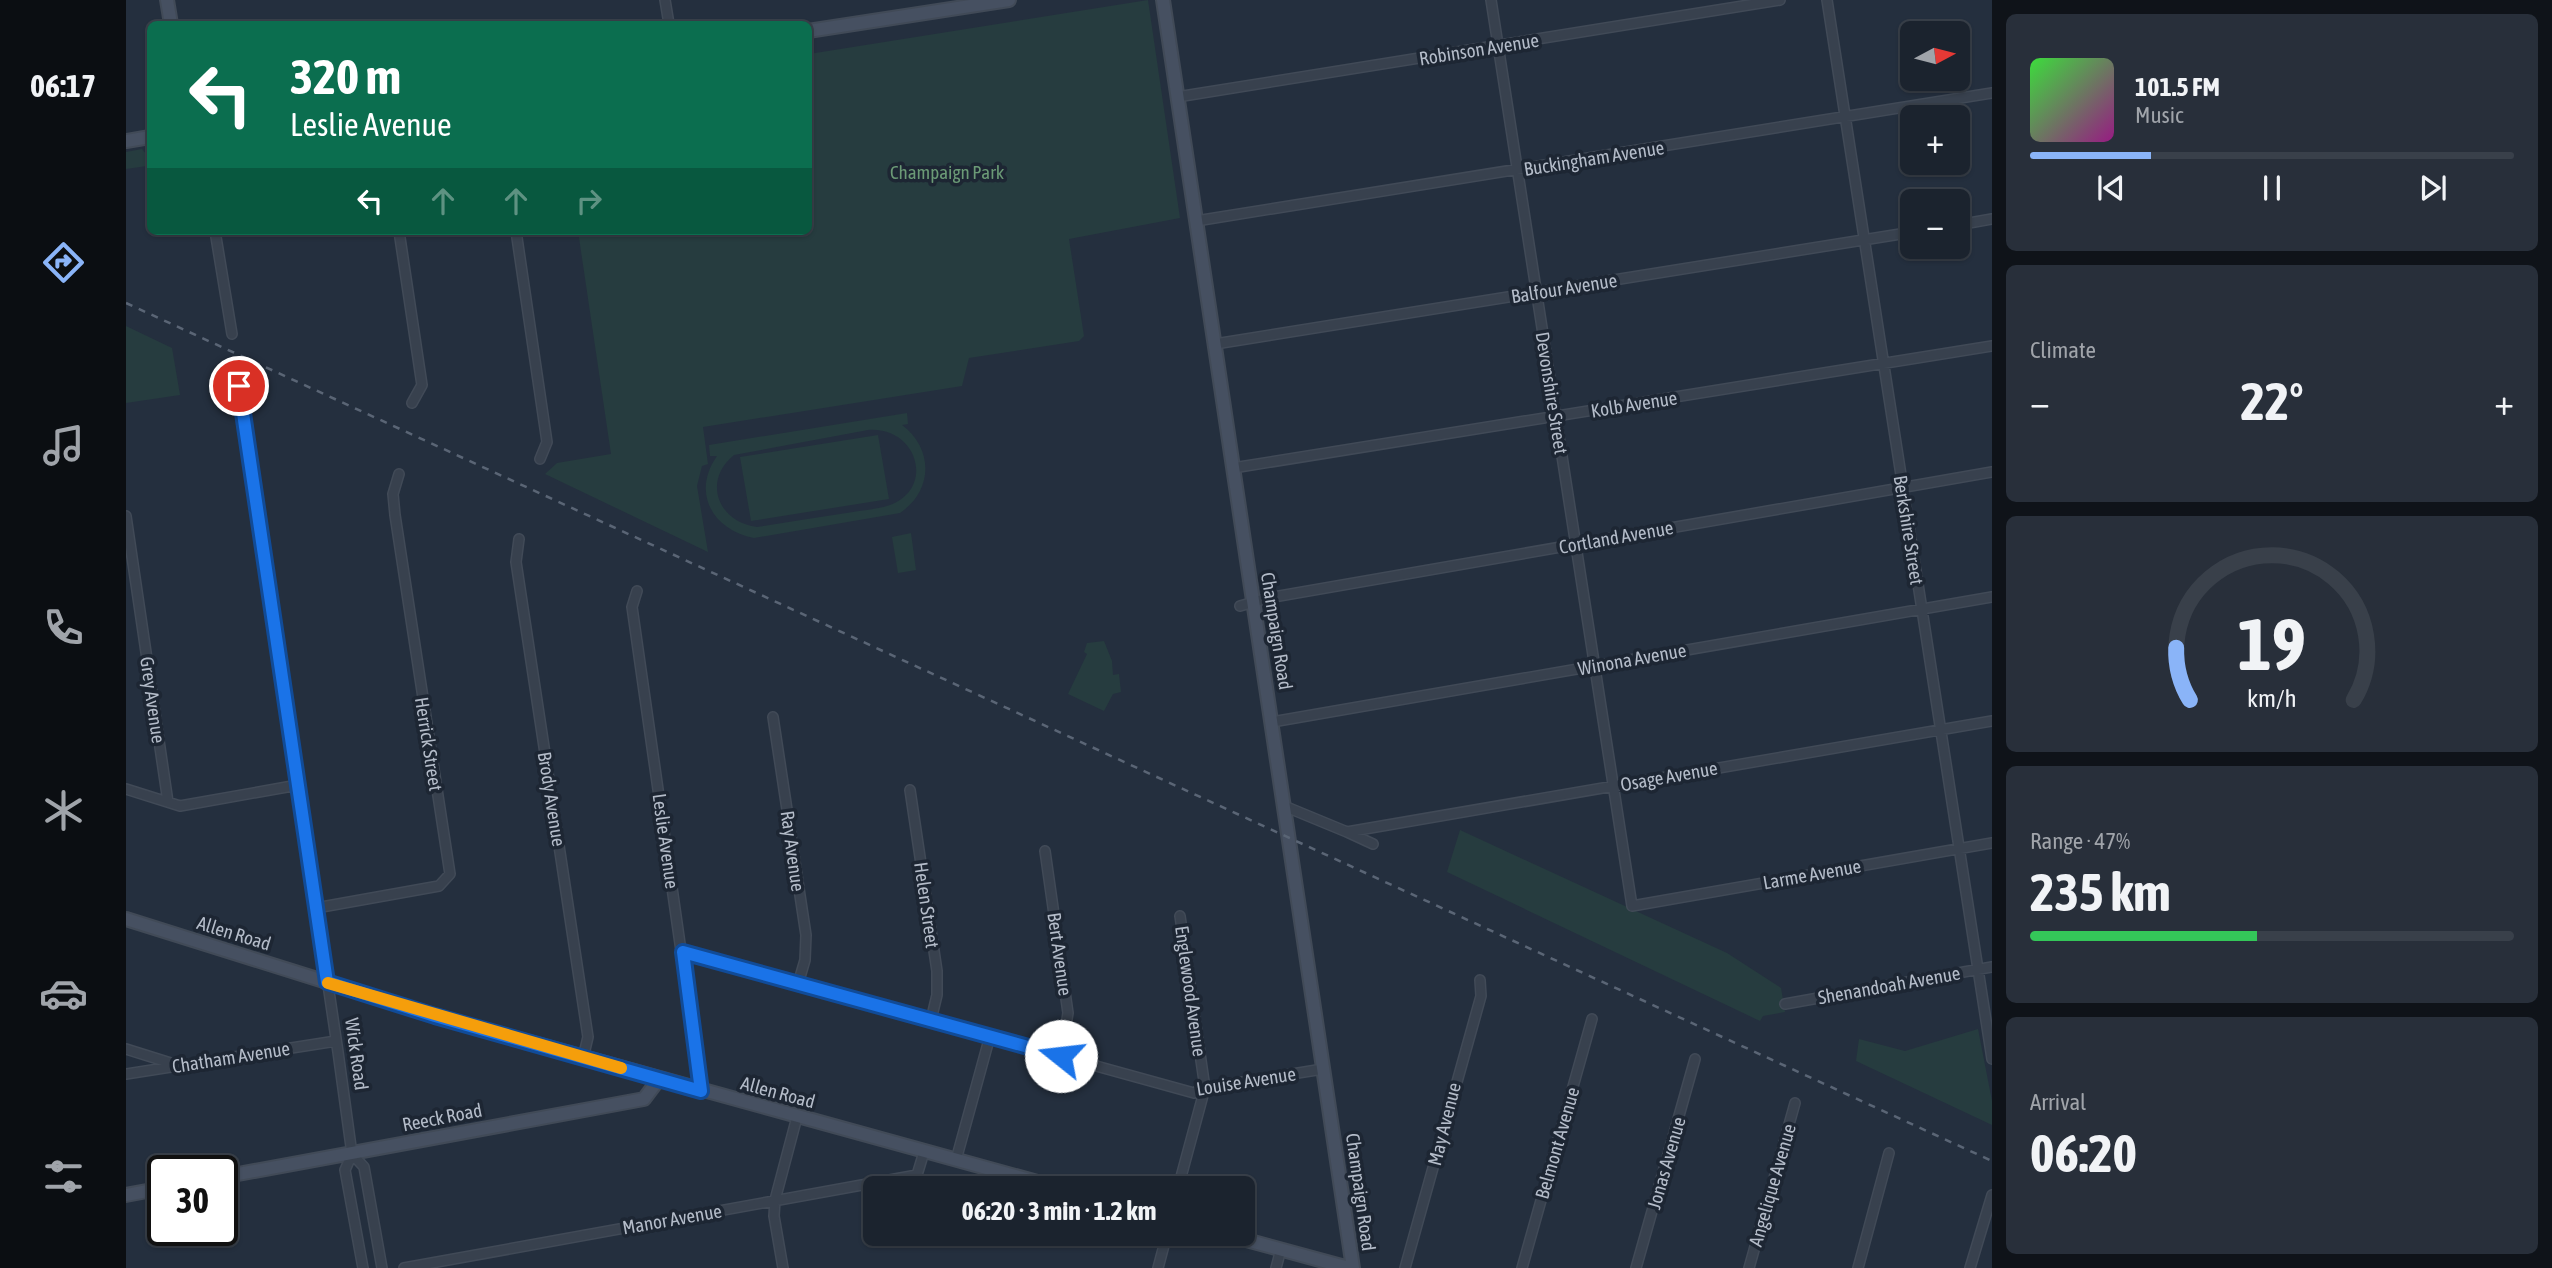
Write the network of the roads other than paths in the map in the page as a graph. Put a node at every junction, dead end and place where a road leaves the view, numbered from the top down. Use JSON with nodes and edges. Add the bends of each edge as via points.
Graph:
{"nodes":[{"id":1,"x":167,"y":0,"type":"edge"},
{"id":2,"x":665,"y":0,"type":"edge"},
{"id":3,"x":1009,"y":0,"type":"edge"},
{"id":4,"x":1163,"y":0,"type":"edge"},
{"id":5,"x":1491,"y":0,"type":"edge"},
{"id":6,"x":1780,"y":0,"type":"edge"},
{"id":7,"x":1826,"y":0,"type":"edge"},
{"id":8,"x":170,"y":21,"type":"edge"},
{"id":9,"x":668,"y":21,"type":"edge"},
{"id":10,"x":812,"y":30,"type":"edge"},
{"id":11,"x":1499,"y":46,"type":"junction"},
{"id":12,"x":1992,"y":93,"type":"edge"},
{"id":13,"x":1177,"y":97,"type":"junction"},
{"id":14,"x":1845,"y":118,"type":"junction"},
{"id":15,"x":147,"y":138,"type":"edge"},
{"id":16,"x":126,"y":141,"type":"edge"},
{"id":17,"x":1517,"y":170,"type":"junction"},
{"id":18,"x":1992,"y":219,"type":"edge"},
{"id":19,"x":1196,"y":221,"type":"junction"},
{"id":20,"x":1970,"y":223,"type":"edge"},
{"id":21,"x":1900,"y":234,"type":"edge"},
{"id":22,"x":216,"y":235,"type":"edge"},
{"id":23,"x":399,"y":235,"type":"edge"},
{"id":24,"x":517,"y":235,"type":"edge"},
{"id":25,"x":1864,"y":240,"type":"junction"},
{"id":26,"x":1537,"y":293,"type":"junction"},
{"id":27,"x":232,"y":334,"type":"dead end"},
{"id":28,"x":1215,"y":344,"type":"junction"},
{"id":29,"x":1992,"y":346,"type":"edge"},
{"id":30,"x":1883,"y":364,"type":"junction"},
{"id":31,"x":237,"y":378,"type":"dead end"},
{"id":32,"x":412,"y":403,"type":"dead end"},
{"id":33,"x":1556,"y":417,"type":"junction"},
{"id":34,"x":540,"y":459,"type":"dead end"},
{"id":35,"x":1234,"y":468,"type":"junction"},
{"id":36,"x":1992,"y":472,"type":"edge"},
{"id":37,"x":399,"y":474,"type":"dead end"},
{"id":38,"x":1902,"y":487,"type":"junction"},
{"id":39,"x":126,"y":516,"type":"edge"},
{"id":40,"x":519,"y":540,"type":"dead end"},
{"id":41,"x":1576,"y":544,"type":"junction"},
{"id":42,"x":637,"y":591,"type":"dead end"},
{"id":43,"x":1992,"y":597,"type":"edge"},
{"id":44,"x":1253,"y":602,"type":"junction"},
{"id":45,"x":1240,"y":606,"type":"dead end"},
{"id":46,"x":1921,"y":609,"type":"junction"},
{"id":47,"x":1595,"y":666,"type":"junction"},
{"id":48,"x":774,"y":717,"type":"dead end"},
{"id":49,"x":1992,"y":721,"type":"edge"},
{"id":50,"x":1272,"y":722,"type":"junction"},
{"id":51,"x":1941,"y":730,"type":"junction"},
{"id":52,"x":298,"y":785,"type":"junction"},
{"id":53,"x":1614,"y":786,"type":"junction"},
{"id":54,"x":126,"y":789,"type":"edge"},
{"id":55,"x":910,"y":790,"type":"dead end"},
{"id":56,"x":168,"y":802,"type":"junction"},
{"id":57,"x":1284,"y":806,"type":"junction"},
{"id":58,"x":1347,"y":832,"type":"junction"},
{"id":59,"x":1992,"y":843,"type":"edge"},
{"id":60,"x":1373,"y":844,"type":"dead end"},
{"id":61,"x":1959,"y":849,"type":"junction"},
{"id":62,"x":1045,"y":851,"type":"dead end"},
{"id":63,"x":1632,"y":906,"type":"joint"},
{"id":64,"x":316,"y":908,"type":"junction"},
{"id":65,"x":1181,"y":916,"type":"dead end"},
{"id":66,"x":126,"y":919,"type":"edge"},
{"id":67,"x":683,"y":952,"type":"junction"},
{"id":68,"x":1992,"y":967,"type":"edge"},
{"id":69,"x":1978,"y":970,"type":"junction"},
{"id":70,"x":1480,"y":981,"type":"dead end"},
{"id":71,"x":327,"y":982,"type":"junction"},
{"id":72,"x":798,"y":984,"type":"junction"},
{"id":73,"x":1785,"y":1004,"type":"dead end"},
{"id":74,"x":1592,"y":1019,"type":"dead end"},
{"id":75,"x":931,"y":1020,"type":"junction"},
{"id":76,"x":990,"y":1036,"type":"junction"},
{"id":77,"x":335,"y":1041,"type":"junction"},
{"id":78,"x":126,"y":1049,"type":"edge"},
{"id":79,"x":1061,"y":1056,"type":"junction"},
{"id":80,"x":583,"y":1058,"type":"junction"},
{"id":81,"x":1695,"y":1059,"type":"dead end"},
{"id":82,"x":1992,"y":1059,"type":"edge"},
{"id":83,"x":178,"y":1066,"type":"junction"},
{"id":84,"x":1323,"y":1069,"type":"junction"},
{"id":85,"x":126,"y":1074,"type":"edge"},
{"id":86,"x":659,"y":1079,"type":"junction"},
{"id":87,"x":1205,"y":1088,"type":"junction"},
{"id":88,"x":701,"y":1091,"type":"junction"},
{"id":89,"x":1796,"y":1103,"type":"dead end"},
{"id":90,"x":797,"y":1117,"type":"junction"},
{"id":91,"x":924,"y":1152,"type":"junction"},
{"id":92,"x":1889,"y":1153,"type":"dead end"},
{"id":93,"x":352,"y":1154,"type":"junction"},
{"id":94,"x":956,"y":1160,"type":"junction"},
{"id":95,"x":238,"y":1174,"type":"edge"},
{"id":96,"x":1015,"y":1176,"type":"edge"},
{"id":97,"x":1181,"y":1176,"type":"edge"},
{"id":98,"x":147,"y":1191,"type":"edge"},
{"id":99,"x":126,"y":1195,"type":"edge"},
{"id":100,"x":1992,"y":1195,"type":"edge"},
{"id":101,"x":775,"y":1200,"type":"junction"},
{"id":102,"x":1255,"y":1243,"type":"edge"},
{"id":103,"x":1164,"y":1246,"type":"edge"},
{"id":104,"x":1282,"y":1250,"type":"junction"},
{"id":105,"x":363,"y":1268,"type":"edge"},
{"id":106,"x":382,"y":1268,"type":"edge"},
{"id":107,"x":404,"y":1268,"type":"edge"},
{"id":108,"x":783,"y":1268,"type":"edge"},
{"id":109,"x":1158,"y":1268,"type":"edge"},
{"id":110,"x":1276,"y":1268,"type":"edge"},
{"id":111,"x":1351,"y":1268,"type":"edge"},
{"id":112,"x":1405,"y":1268,"type":"edge"},
{"id":113,"x":1522,"y":1268,"type":"edge"},
{"id":114,"x":1636,"y":1268,"type":"edge"},
{"id":115,"x":1749,"y":1268,"type":"edge"},
{"id":116,"x":1858,"y":1268,"type":"edge"},
{"id":117,"x":1970,"y":1268,"type":"edge"}],
"edges":[{"from":1,"to":8,"type":"street"},
{"from":2,"to":9,"type":"street"},
{"from":3,"to":10,"type":"street"},
{"from":4,"to":13,"type":"street","name":"Champaign Road"},
{"from":5,"to":11,"type":"street","name":"Devonshire Street"},
{"from":6,"to":11,"type":"street","name":"Robinson Avenue"},
{"from":7,"to":14,"type":"street","name":"Berkshire Street"},
{"from":11,"to":13,"type":"street","name":"Robinson Avenue"},
{"from":11,"to":17,"type":"street","name":"Devonshire Street"},
{"from":12,"to":14,"type":"street","name":"Buckingham Avenue"},
{"from":13,"to":19,"type":"street","name":"Champaign Road"},
{"from":14,"to":17,"type":"street","name":"Buckingham Avenue"},
{"from":14,"to":25,"type":"street","name":"Berkshire Street"},
{"from":15,"to":16,"type":"street"},
{"from":17,"to":19,"type":"street","name":"Buckingham Avenue"},
{"from":17,"to":26,"type":"street","name":"Devonshire Street"},
{"from":18,"to":20,"type":"street"},
{"from":19,"to":28,"type":"street","name":"Champaign Road"},
{"from":21,"to":25,"type":"street","name":"Balfour Avenue"},
{"from":22,"to":27,"type":"street"},
{"from":23,"to":32,"type":"street","via":[[422,385]]},
{"from":24,"to":34,"type":"street","via":[[547,442]]},
{"from":25,"to":26,"type":"street","name":"Balfour Avenue"},
{"from":25,"to":30,"type":"street","name":"Berkshire Street"},
{"from":26,"to":28,"type":"street","name":"Balfour Avenue"},
{"from":26,"to":33,"type":"street","name":"Devonshire Street"},
{"from":28,"to":35,"type":"street","name":"Champaign Road"},
{"from":29,"to":30,"type":"street","name":"Kolb Avenue"},
{"from":30,"to":33,"type":"street","name":"Kolb Avenue"},
{"from":30,"to":38,"type":"street","name":"Berkshire Street"},
{"from":31,"to":52,"type":"street","name":"Wick Road"},
{"from":33,"to":35,"type":"street","name":"Kolb Avenue"},
{"from":33,"to":41,"type":"street","name":"Devonshire Street"},
{"from":35,"to":44,"type":"street","name":"Champaign Road"},
{"from":36,"to":38,"type":"street","name":"Cortland Avenue"},
{"from":37,"to":64,"type":"street","name":"Herrick Street","via":[[393,494],[395,515],[450,874],[439,886]]},
{"from":38,"to":41,"type":"street","name":"Cortland Avenue"},
{"from":38,"to":46,"type":"street","name":"Berkshire Street"},
{"from":39,"to":56,"type":"street","name":"Grey Avenue"},
{"from":40,"to":80,"type":"street","name":"Brody Avenue","via":[[516,562],[587,1037]]},
{"from":41,"to":44,"type":"street","name":"Cortland Avenue"},
{"from":41,"to":47,"type":"street","name":"Devonshire Street"},
{"from":42,"to":67,"type":"street","name":"Leslie Avenue","via":[[632,607]]},
{"from":43,"to":46,"type":"street","name":"Winona Avenue"},
{"from":44,"to":45,"type":"street","name":"Cortland Avenue"},
{"from":44,"to":50,"type":"street","name":"Champaign Road"},
{"from":46,"to":47,"type":"street","name":"Winona Avenue"},
{"from":46,"to":51,"type":"street","name":"Berkshire Street"},
{"from":47,"to":50,"type":"street","name":"Winona Avenue"},
{"from":47,"to":53,"type":"street","name":"Devonshire Street"},
{"from":48,"to":72,"type":"street","name":"Ray Avenue","via":[[806,936]]},
{"from":49,"to":51,"type":"street","name":"Osage Avenue"},
{"from":50,"to":57,"type":"street","name":"Champaign Road"},
{"from":51,"to":53,"type":"street","name":"Osage Avenue"},
{"from":51,"to":61,"type":"street","name":"Berkshire Street"},
{"from":52,"to":56,"type":"street","via":[[180,806]]},
{"from":52,"to":64,"type":"street","name":"Wick Road"},
{"from":53,"to":58,"type":"street","name":"Osage Avenue"},
{"from":53,"to":63,"type":"street","name":"Devonshire Street"},
{"from":54,"to":56,"type":"street"},
{"from":55,"to":75,"type":"street","name":"Helen Street","via":[[937,971]]},
{"from":57,"to":58,"type":"street"},
{"from":57,"to":84,"type":"street","name":"Champaign Road"},
{"from":58,"to":60,"type":"street"},
{"from":59,"to":61,"type":"street","name":"Larme Avenue"},
{"from":61,"to":63,"type":"street","name":"Larme Avenue"},
{"from":61,"to":69,"type":"street","name":"Berkshire Street"},
{"from":62,"to":79,"type":"street","name":"Bert Avenue","via":[[1068,1013]]},
{"from":64,"to":71,"type":"street","name":"Wick Road"},
{"from":65,"to":87,"type":"street","name":"Englewood Avenue"},
{"from":66,"to":71,"type":"street","name":"Allen Road"},
{"from":67,"to":72,"type":"street","name":"Louise Avenue"},
{"from":67,"to":88,"type":"street","name":"Leslie Avenue"},
{"from":68,"to":69,"type":"street","name":"Shenandoah Avenue"},
{"from":69,"to":73,"type":"street","name":"Shenandoah Avenue"},
{"from":69,"to":82,"type":"street","name":"Berkshire Street"},
{"from":70,"to":112,"type":"street","name":"May Avenue","via":[[1481,996]]},
{"from":71,"to":77,"type":"street","name":"Wick Road"},
{"from":71,"to":80,"type":"street","name":"Allen Road"},
{"from":72,"to":75,"type":"street","name":"Louise Avenue"},
{"from":74,"to":113,"type":"street","name":"Belmont Avenue"},
{"from":75,"to":76,"type":"street","name":"Louise Avenue"},
{"from":76,"to":79,"type":"street","name":"Louise Avenue"},
{"from":76,"to":94,"type":"street"},
{"from":77,"to":83,"type":"street","name":"Chatham Avenue"},
{"from":77,"to":93,"type":"street","name":"Wick Road"},
{"from":78,"to":83,"type":"street"},
{"from":79,"to":87,"type":"street","name":"Louise Avenue","via":[[1194,1093]]},
{"from":80,"to":86,"type":"street","name":"Allen Road"},
{"from":81,"to":114,"type":"street","name":"Jonas Avenue"},
{"from":83,"to":85,"type":"street","name":"Chatham Avenue"},
{"from":84,"to":87,"type":"street","name":"Louise Avenue"},
{"from":84,"to":111,"type":"street","name":"Champaign Road"},
{"from":86,"to":88,"type":"street","name":"Allen Road"},
{"from":86,"to":93,"type":"street","name":"Reeck Road","via":[[645,1099]]},
{"from":87,"to":97,"type":"street","name":"Englewood Avenue"},
{"from":88,"to":90,"type":"street","name":"Allen Road"},
{"from":89,"to":115,"type":"street","name":"Angelique Avenue"},
{"from":90,"to":91,"type":"street","name":"Allen Road"},
{"from":90,"to":101,"type":"street"},
{"from":91,"to":94,"type":"street","name":"Allen Road"},
{"from":91,"to":101,"type":"street","name":"Manor Avenue","via":[[917,1175]]},
{"from":92,"to":116,"type":"street"},
{"from":93,"to":95,"type":"street","name":"Reeck Road"},
{"from":93,"to":105,"type":"street","name":"Wick Road","via":[[345,1170]]},
{"from":93,"to":106,"type":"street","name":"Wick Road","via":[[363,1167]]},
{"from":94,"to":96,"type":"street","name":"Allen Road"},
{"from":98,"to":99,"type":"street"},
{"from":100,"to":117,"type":"street"},
{"from":101,"to":107,"type":"street","name":"Manor Avenue"},
{"from":101,"to":108,"type":"street"},
{"from":102,"to":104,"type":"street"},
{"from":103,"to":109,"type":"street"},
{"from":104,"to":110,"type":"street"},
{"from":104,"to":111,"type":"street"}]}
